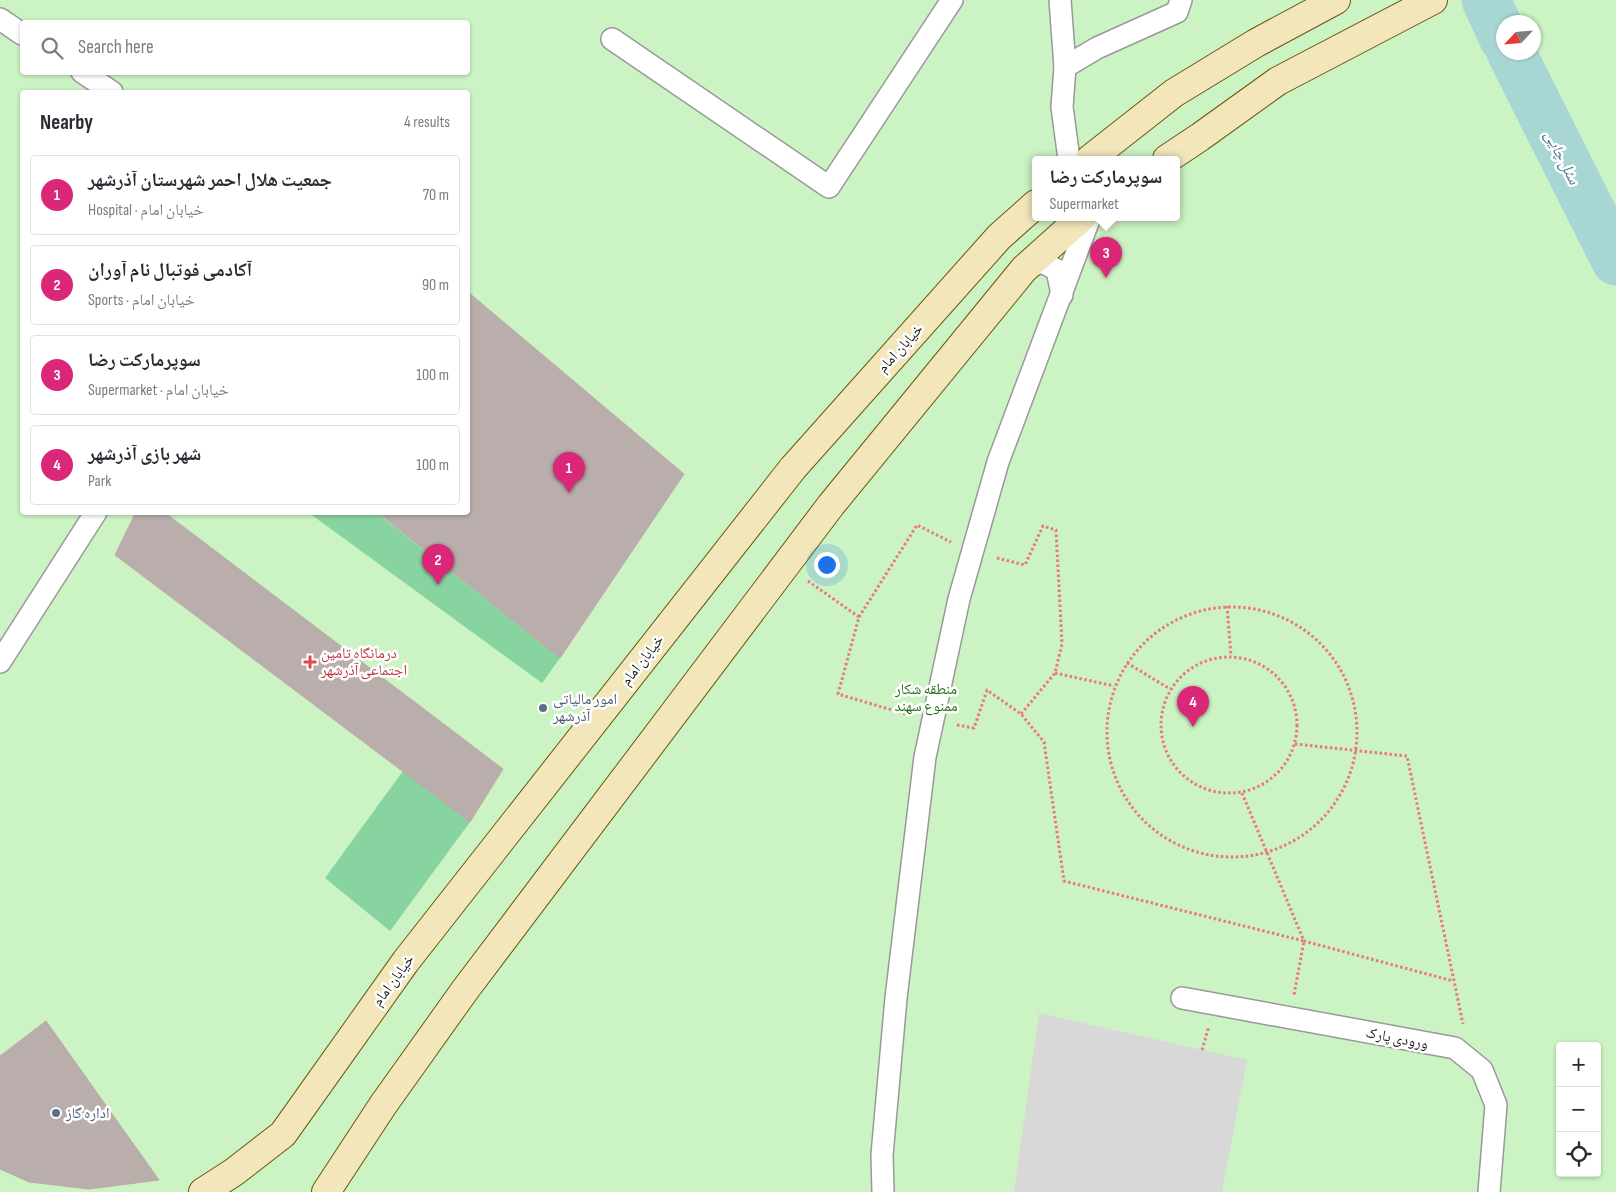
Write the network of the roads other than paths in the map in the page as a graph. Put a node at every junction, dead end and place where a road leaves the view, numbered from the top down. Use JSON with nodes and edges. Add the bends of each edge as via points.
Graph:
{"nodes":[{"id":1,"x":952,"y":0,"type":"edge"},
{"id":2,"x":1060,"y":0,"type":"edge"},
{"id":3,"x":1181,"y":0,"type":"edge"},
{"id":4,"x":1336,"y":0,"type":"edge"},
{"id":5,"x":1433,"y":0,"type":"edge"},
{"id":6,"x":0,"y":19,"type":"edge"},
{"id":7,"x":20,"y":33,"type":"edge"},
{"id":8,"x":612,"y":39,"type":"dead end"},
{"id":9,"x":1064,"y":68,"type":"junction"},
{"id":10,"x":86,"y":75,"type":"edge"},
{"id":11,"x":109,"y":90,"type":"edge"},
{"id":12,"x":1069,"y":156,"type":"edge"},
{"id":13,"x":1094,"y":156,"type":"edge"},
{"id":14,"x":1172,"y":156,"type":"edge"},
{"id":15,"x":1032,"y":208,"type":"edge"},
{"id":16,"x":1078,"y":221,"type":"edge"},
{"id":17,"x":1089,"y":221,"type":"edge"},
{"id":18,"x":1024,"y":269,"type":"junction"},
{"id":19,"x":1062,"y":295,"type":"junction"},
{"id":20,"x":94,"y":515,"type":"edge"},
{"id":21,"x":0,"y":662,"type":"edge"},
{"id":22,"x":1182,"y":998,"type":"dead end"},
{"id":23,"x":203,"y":1192,"type":"edge"},
{"id":24,"x":326,"y":1192,"type":"edge"},
{"id":25,"x":883,"y":1192,"type":"edge"},
{"id":26,"x":1490,"y":1192,"type":"edge"}],
"edges":[{"from":1,"to":8,"type":"street","via":[[829,186]]},
{"from":2,"to":9,"type":"street"},
{"from":3,"to":9,"type":"street","via":[[1178,12],[1097,48]]},
{"from":4,"to":13,"type":"main road","via":[[1256,43],[1174,93]]},
{"from":5,"to":14,"type":"main road","via":[[1278,81]]},
{"from":6,"to":7,"type":"street"},
{"from":9,"to":12,"type":"street","via":[[1062,107]]},
{"from":10,"to":11,"type":"street"},
{"from":15,"to":23,"type":"main road","name":"خیابان امام","via":[[999,237],[793,468],[406,961],[283,1134]]},
{"from":16,"to":18,"type":"main road"},
{"from":17,"to":19,"type":"street"},
{"from":18,"to":19,"type":"street","via":[[1042,262],[1057,270]]},
{"from":18,"to":24,"type":"main road","via":[[785,565],[465,990]]},
{"from":19,"to":25,"type":"street","via":[[998,462],[959,600],[925,757],[896,998],[882,1155]]},
{"from":20,"to":21,"type":"street"},
{"from":22,"to":26,"type":"street","name":"ورودی پارک","via":[[1455,1048],[1482,1070],[1496,1105]]}]}
